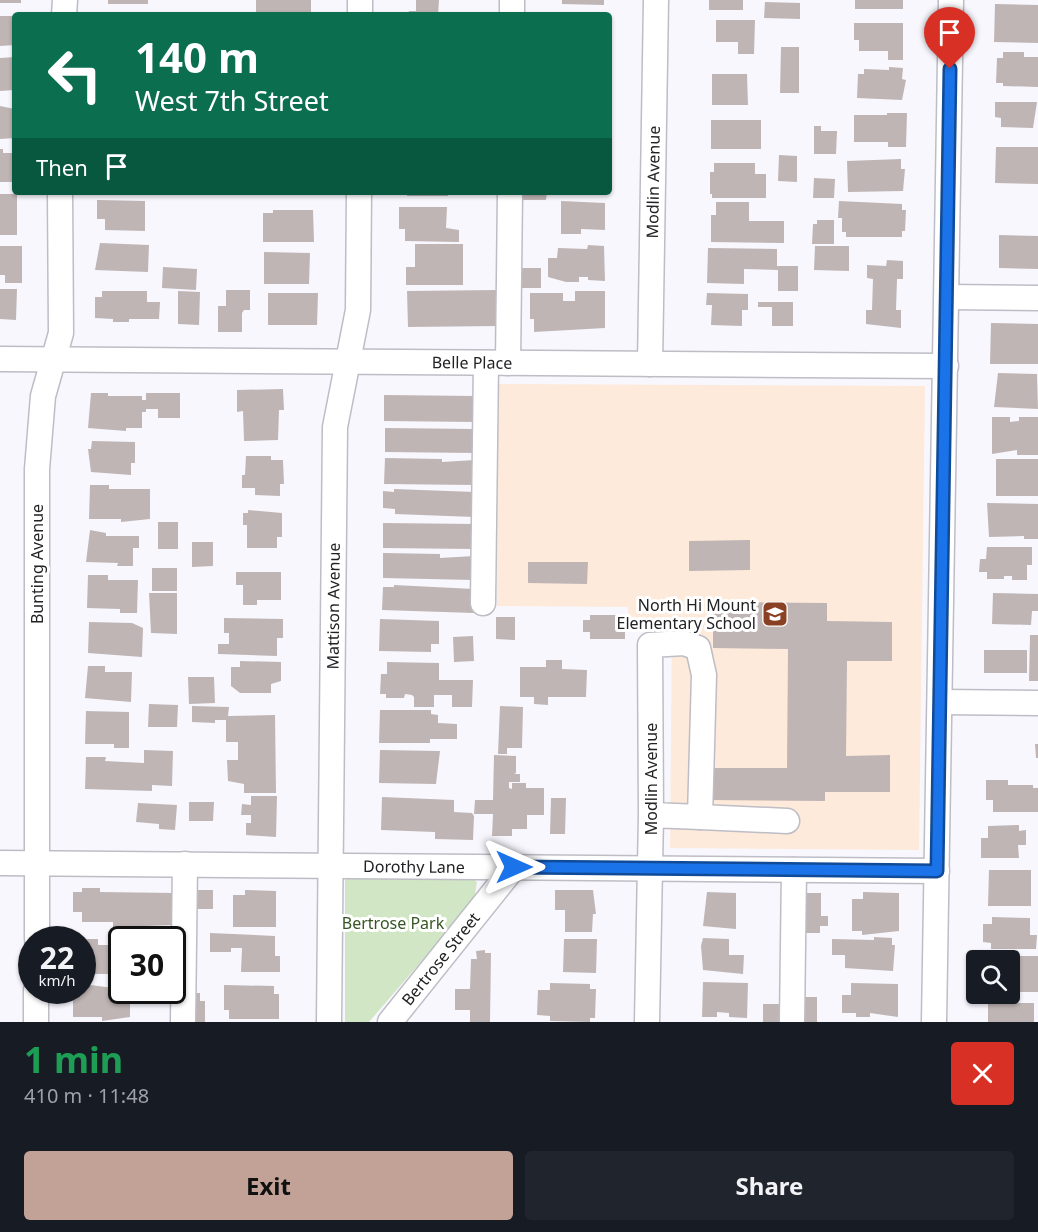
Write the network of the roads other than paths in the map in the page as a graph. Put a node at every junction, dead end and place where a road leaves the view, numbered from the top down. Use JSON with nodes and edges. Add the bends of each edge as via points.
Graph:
{"nodes":[{"id":1,"x":656,"y":0,"type":"edge"},
{"id":2,"x":951,"y":0,"type":"edge"},
{"id":3,"x":60,"y":195,"type":"edge"},
{"id":4,"x":359,"y":195,"type":"edge"},
{"id":5,"x":510,"y":195,"type":"edge"},
{"id":6,"x":947,"y":297,"type":"junction"},
{"id":7,"x":1038,"y":298,"type":"edge"},
{"id":8,"x":0,"y":359,"type":"edge"},
{"id":9,"x":52,"y":360,"type":"junction"},
{"id":10,"x":346,"y":362,"type":"junction"},
{"id":11,"x":497,"y":363,"type":"junction"},
{"id":12,"x":650,"y":364,"type":"junction"},
{"id":13,"x":946,"y":366,"type":"junction"},
{"id":14,"x":483,"y":603,"type":"dead end"},
{"id":15,"x":940,"y":702,"type":"junction"},
{"id":16,"x":1038,"y":703,"type":"edge"},
{"id":17,"x":651,"y":815,"type":"junction"},
{"id":18,"x":700,"y":817,"type":"junction"},
{"id":19,"x":787,"y":821,"type":"dead end"},
{"id":20,"x":0,"y":862,"type":"edge"},
{"id":21,"x":38,"y":863,"type":"junction"},
{"id":22,"x":185,"y":864,"type":"junction"},
{"id":23,"x":331,"y":866,"type":"junction"},
{"id":24,"x":514,"y":867,"type":"junction"},
{"id":25,"x":650,"y":868,"type":"junction"},
{"id":26,"x":794,"y":870,"type":"junction"},
{"id":27,"x":937,"y":871,"type":"junction"},
{"id":28,"x":37,"y":926,"type":"edge"},
{"id":29,"x":36,"y":1004,"type":"edge"},
{"id":30,"x":36,"y":1022,"type":"edge"},
{"id":31,"x":183,"y":1022,"type":"edge"},
{"id":32,"x":329,"y":1022,"type":"edge"},
{"id":33,"x":390,"y":1022,"type":"edge"},
{"id":34,"x":647,"y":1022,"type":"edge"},
{"id":35,"x":792,"y":1022,"type":"edge"},
{"id":36,"x":934,"y":1022,"type":"edge"}],
"edges":[{"from":1,"to":12,"type":"street","name":"Modlin Avenue"},
{"from":2,"to":6,"type":"street"},
{"from":3,"to":9,"type":"street","name":"Bunting Avenue","via":[[60,333]]},
{"from":4,"to":10,"type":"street","name":"Mattison Avenue","via":[[358,310]]},
{"from":5,"to":11,"type":"street"},
{"from":6,"to":7,"type":"street"},
{"from":6,"to":13,"type":"street"},
{"from":8,"to":9,"type":"street","name":"Belle Place"},
{"from":9,"to":10,"type":"street","name":"Belle Place"},
{"from":9,"to":21,"type":"street","name":"Bunting Avenue","via":[[39,428],[37,469]]},
{"from":10,"to":11,"type":"street","name":"Belle Place"},
{"from":10,"to":23,"type":"street","name":"Mattison Avenue","via":[[335,427]]},
{"from":11,"to":12,"type":"street","name":"Belle Place"},
{"from":11,"to":14,"type":"street"},
{"from":12,"to":13,"type":"street","name":"Belle Place"},
{"from":13,"to":15,"type":"street"},
{"from":15,"to":16,"type":"street"},
{"from":15,"to":27,"type":"street"},
{"from":17,"to":18,"type":"street"},
{"from":17,"to":18,"type":"street","name":"Modlin Avenue","via":[[650,645],[684,643],[698,648],[704,675]]},
{"from":17,"to":25,"type":"street","name":"Modlin Avenue"},
{"from":18,"to":19,"type":"street"},
{"from":20,"to":21,"type":"street","name":"Dorothy Lane"},
{"from":21,"to":22,"type":"street","name":"Dorothy Lane"},
{"from":21,"to":28,"type":"street","name":"Bunting Avenue"},
{"from":22,"to":23,"type":"street","name":"Dorothy Lane"},
{"from":22,"to":31,"type":"street"},
{"from":23,"to":24,"type":"street","name":"Dorothy Lane"},
{"from":23,"to":32,"type":"street","name":"Mattison Avenue"},
{"from":24,"to":25,"type":"street","name":"Dorothy Lane"},
{"from":24,"to":33,"type":"street","name":"Bertrose Street"},
{"from":25,"to":26,"type":"street","name":"Dorothy Lane"},
{"from":25,"to":34,"type":"street","name":"Modlin Avenue"},
{"from":26,"to":27,"type":"street","name":"Dorothy Lane"},
{"from":26,"to":35,"type":"street"},
{"from":27,"to":36,"type":"street"},
{"from":29,"to":30,"type":"street"}]}
